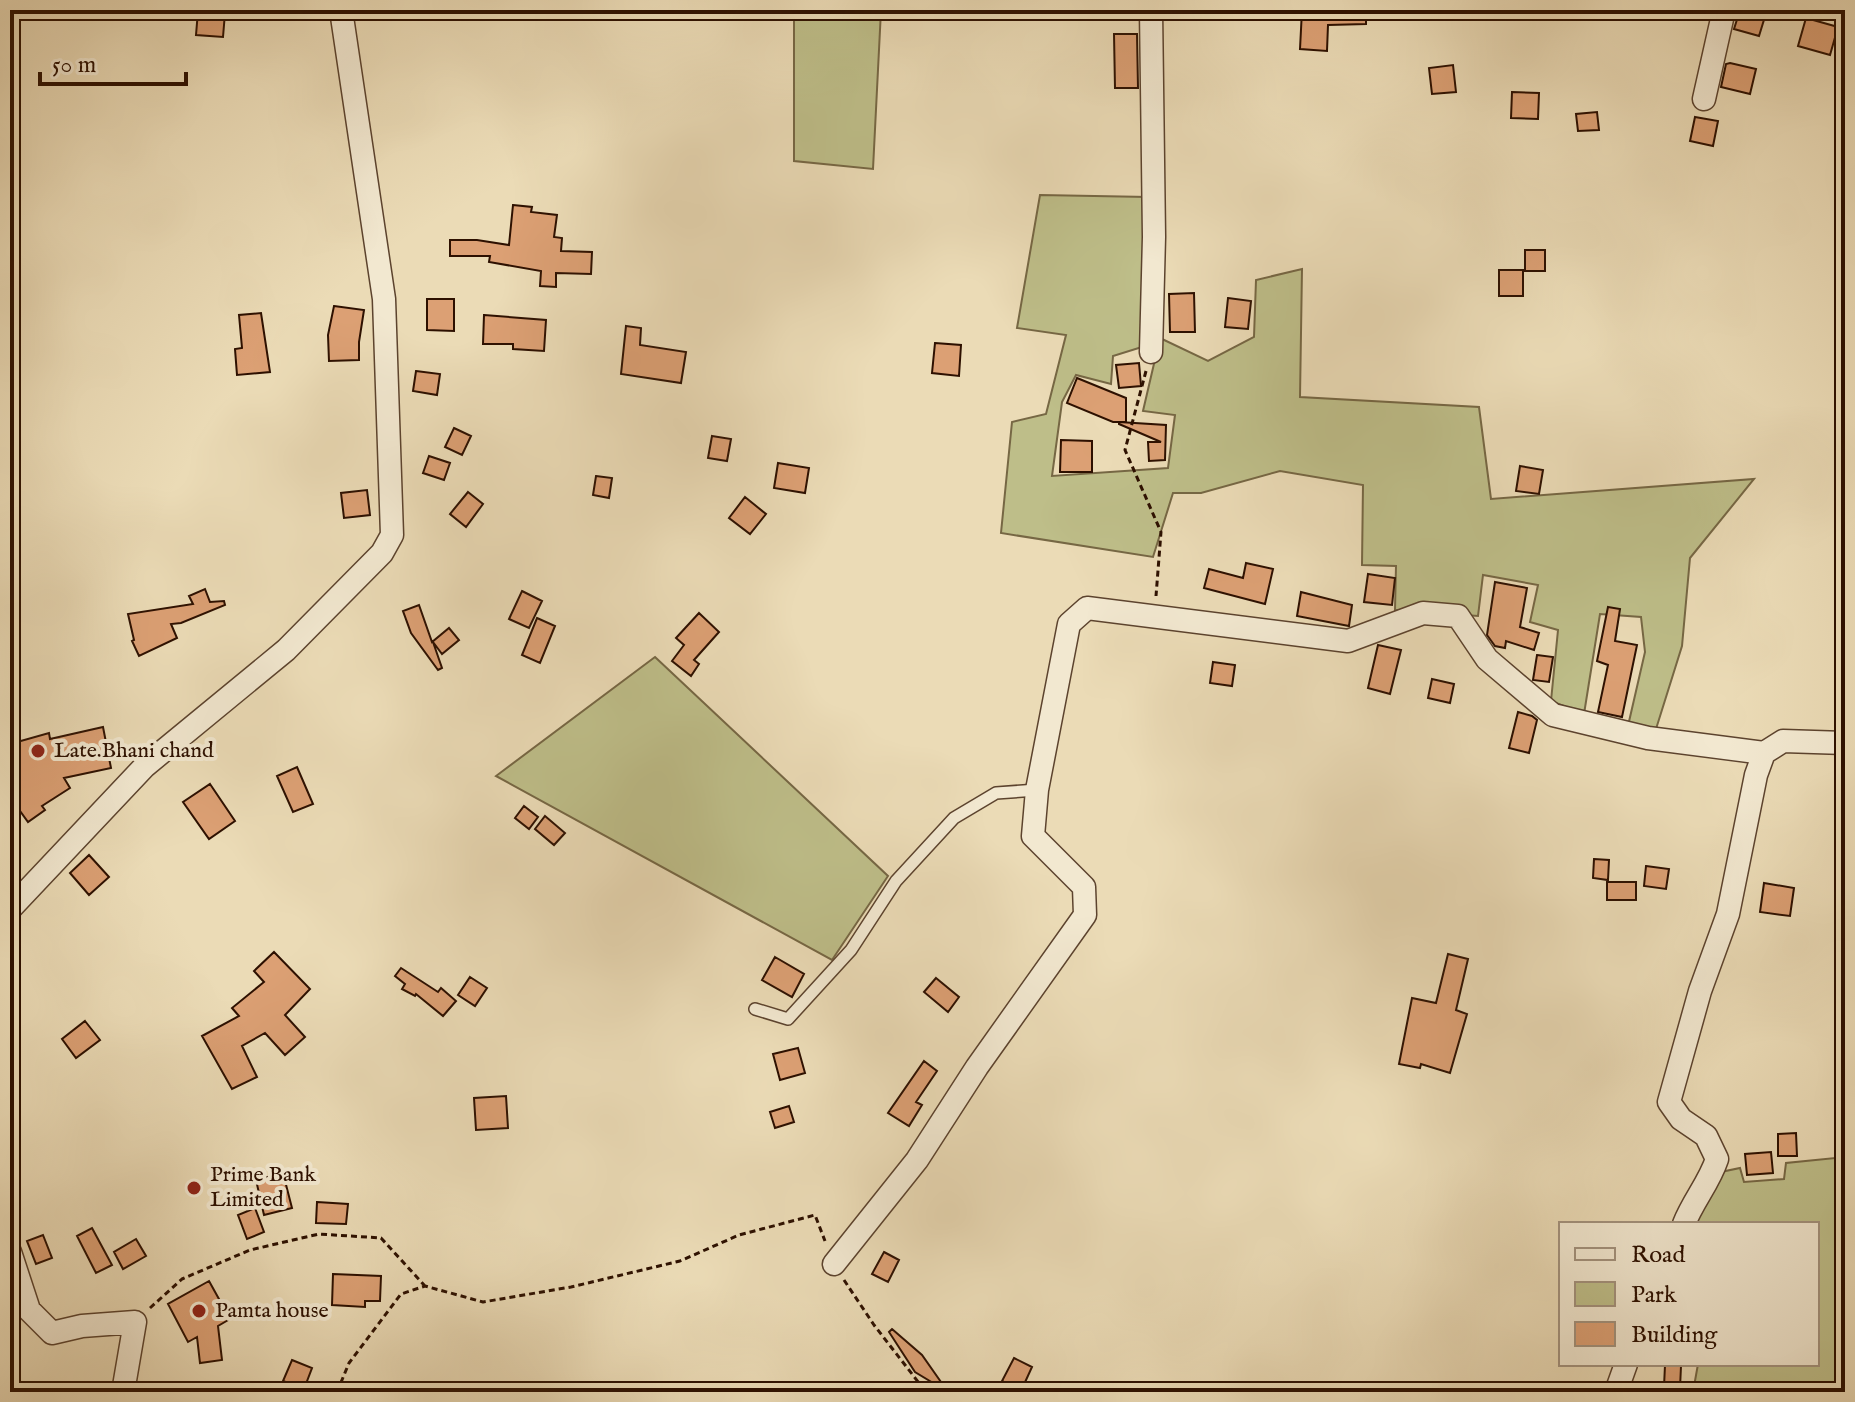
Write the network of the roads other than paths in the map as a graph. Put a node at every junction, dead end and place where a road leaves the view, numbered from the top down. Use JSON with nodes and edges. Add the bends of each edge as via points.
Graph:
{"nodes":[{"id":1,"x":341,"y":10,"type":"edge"},
{"id":2,"x":1151,"y":10,"type":"edge"},
{"id":3,"x":1724,"y":10,"type":"edge"},
{"id":4,"x":1704,"y":99,"type":"dead end"},
{"id":5,"x":1151,"y":352,"type":"road end"},
{"id":6,"x":1845,"y":743,"type":"edge"},
{"id":7,"x":1764,"y":753,"type":"junction"},
{"id":8,"x":1037,"y":790,"type":"junction"},
{"id":9,"x":10,"y":909,"type":"edge"},
{"id":10,"x":755,"y":1009,"type":"dead end"},
{"id":11,"x":1685,"y":1222,"type":"edge"},
{"id":12,"x":10,"y":1252,"type":"edge"},
{"id":13,"x":834,"y":1264,"type":"road end"},
{"id":14,"x":1625,"y":1366,"type":"edge"},
{"id":15,"x":123,"y":1392,"type":"edge"},
{"id":16,"x":1616,"y":1392,"type":"edge"}],
"edges":[{"from":1,"to":9,"type":"street","via":[[384,299],[392,535],[382,553],[286,650],[145,766]]},
{"from":2,"to":5,"type":"street"},
{"from":3,"to":4,"type":"street"},
{"from":6,"to":7,"type":"street","via":[[1783,741]]},
{"from":7,"to":8,"type":"street","via":[[1648,738],[1553,715],[1487,659],[1458,616],[1423,613],[1348,641],[1087,608],[1069,624]]},
{"from":7,"to":11,"type":"street","via":[[1728,914],[1669,1102],[1681,1119],[1706,1136],[1717,1159]]},
{"from":8,"to":10,"type":"lane","via":[[996,793],[954,818],[896,881],[851,950],[788,1019]]},
{"from":8,"to":13,"type":"street","via":[[1033,836],[1084,887],[1085,915],[917,1160]]},
{"from":12,"to":15,"type":"street","via":[[29,1310],[52,1333],[135,1322]]},
{"from":14,"to":16,"type":"street"}]}
